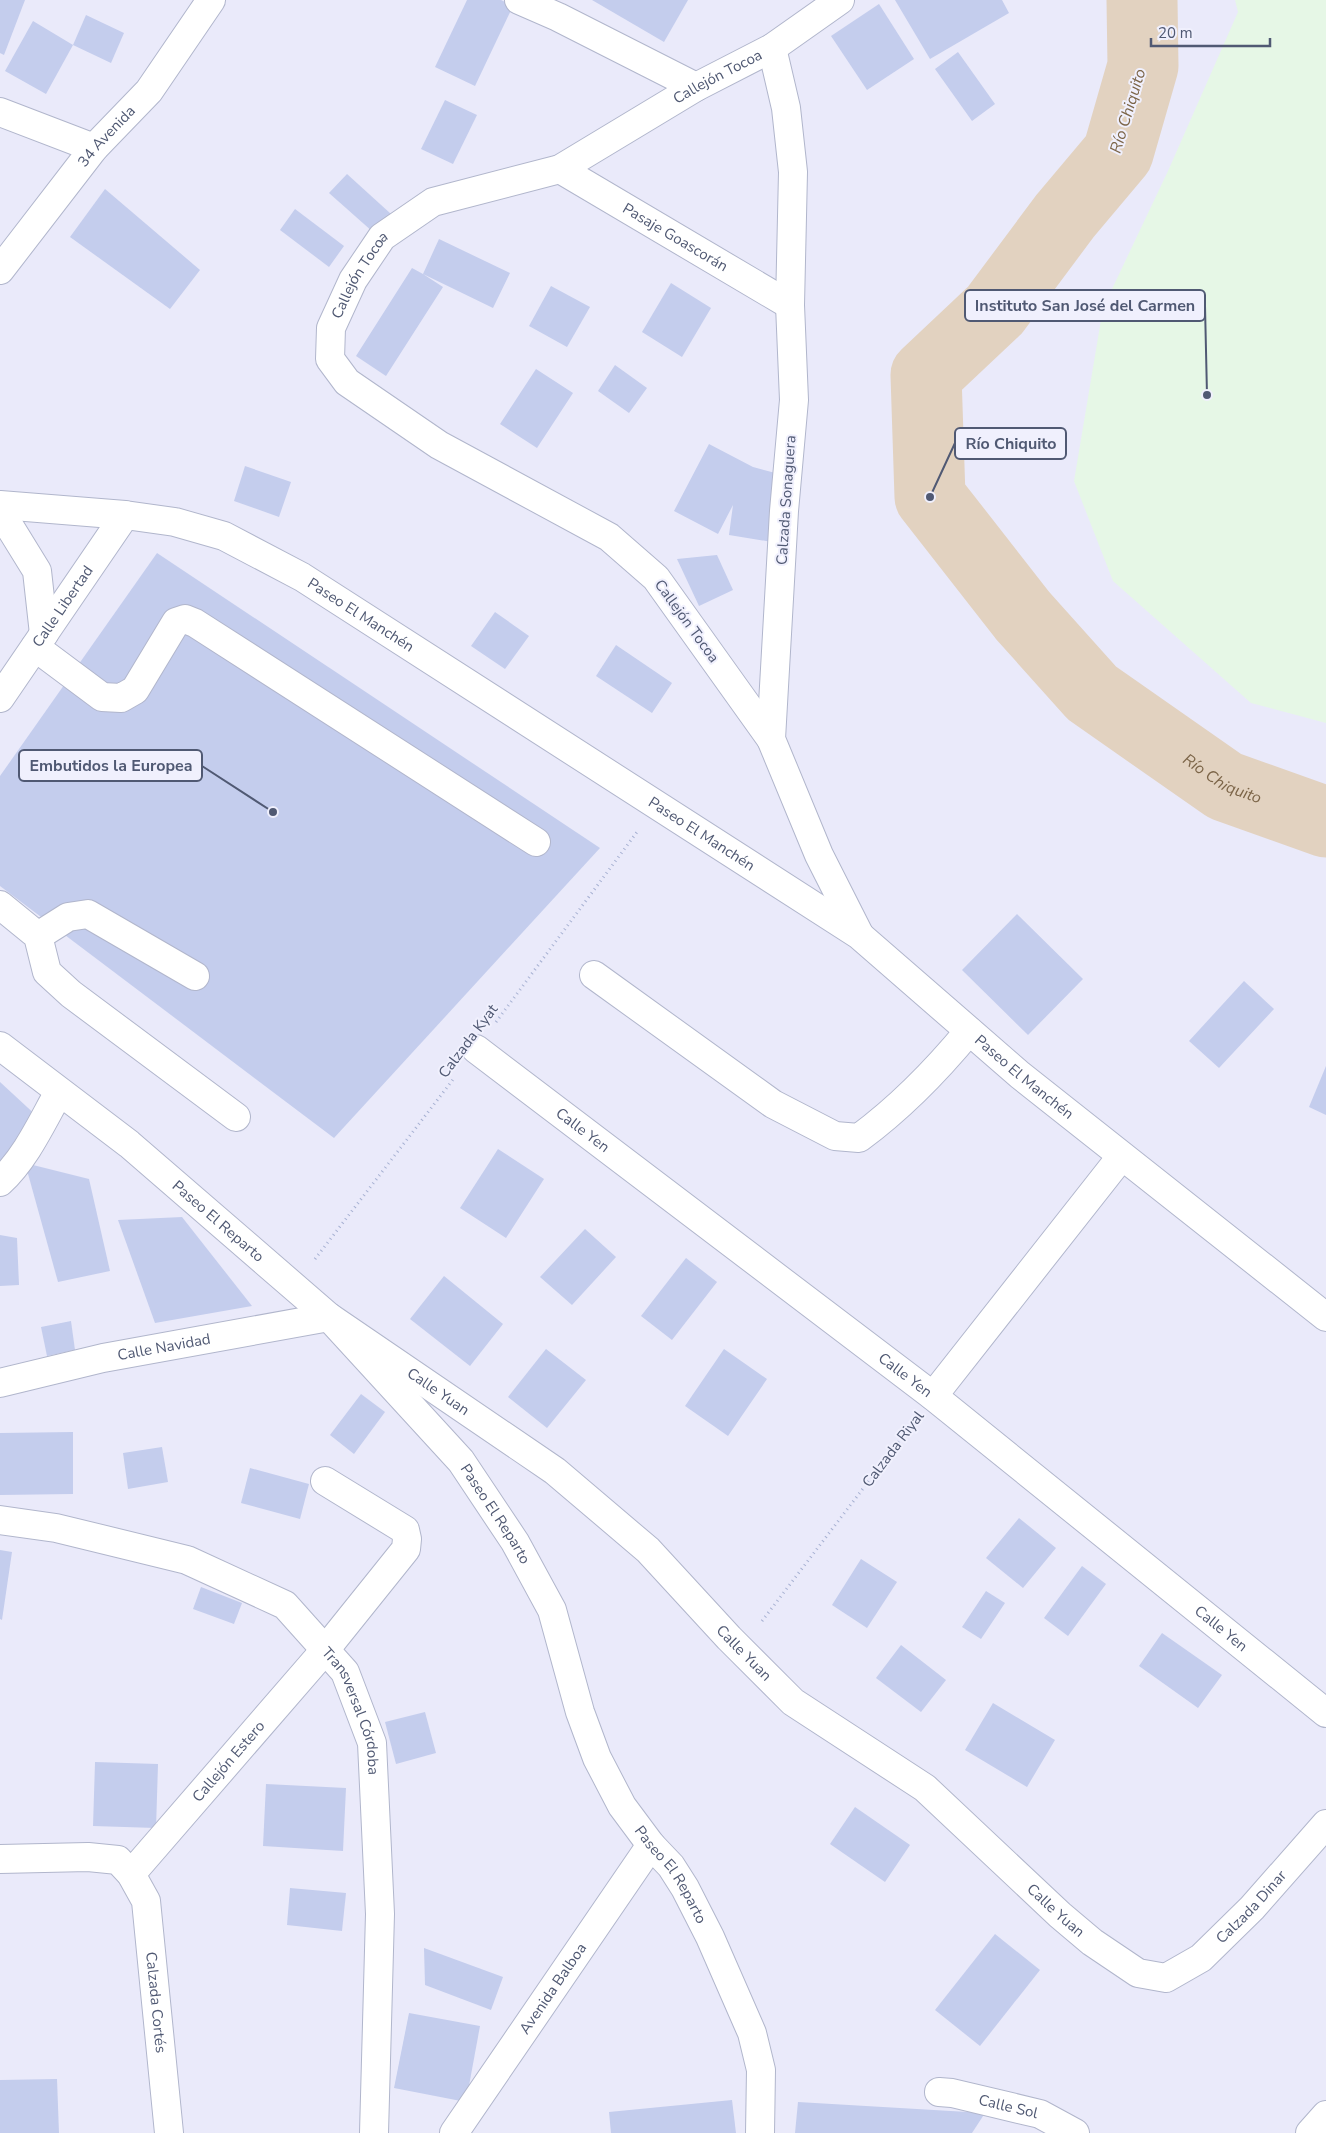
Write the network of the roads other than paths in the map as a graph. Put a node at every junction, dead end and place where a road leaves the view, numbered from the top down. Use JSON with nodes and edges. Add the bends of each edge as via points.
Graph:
{"nodes":[{"id":1,"x":211,"y":0,"type":"edge"},
{"id":2,"x":519,"y":0,"type":"edge"},
{"id":3,"x":840,"y":0,"type":"edge"},
{"id":4,"x":772,"y":48,"type":"junction"},
{"id":5,"x":696,"y":88,"type":"junction"},
{"id":6,"x":0,"y":112,"type":"edge"},
{"id":7,"x":94,"y":148,"type":"junction"},
{"id":8,"x":560,"y":169,"type":"junction"},
{"id":9,"x":0,"y":270,"type":"edge"},
{"id":10,"x":790,"y":305,"type":"junction"},
{"id":11,"x":0,"y":505,"type":"edge"},
{"id":12,"x":0,"y":511,"type":"edge"},
{"id":13,"x":125,"y":515,"type":"junction"},
{"id":14,"x":40,"y":640,"type":"junction"},
{"id":15,"x":0,"y":698,"type":"edge"},
{"id":16,"x":771,"y":739,"type":"junction"},
{"id":17,"x":536,"y":842,"type":"dead end"},
{"id":18,"x":0,"y":905,"type":"edge"},
{"id":19,"x":38,"y":936,"type":"junction"},
{"id":20,"x":859,"y":936,"type":"junction"},
{"id":21,"x":195,"y":976,"type":"dead end"},
{"id":22,"x":594,"y":976,"type":"dead end"},
{"id":23,"x":969,"y":1031,"type":"junction"},
{"id":24,"x":0,"y":1046,"type":"edge"},
{"id":25,"x":476,"y":1049,"type":"road end"},
{"id":26,"x":59,"y":1092,"type":"junction"},
{"id":27,"x":236,"y":1116,"type":"dead end"},
{"id":28,"x":1121,"y":1157,"type":"junction"},
{"id":29,"x":0,"y":1182,"type":"edge"},
{"id":30,"x":329,"y":1317,"type":"junction"},
{"id":31,"x":1326,"y":1317,"type":"edge"},
{"id":32,"x":0,"y":1383,"type":"edge"},
{"id":33,"x":933,"y":1396,"type":"junction"},
{"id":34,"x":325,"y":1481,"type":"dead end"},
{"id":35,"x":0,"y":1520,"type":"edge"},
{"id":36,"x":325,"y":1650,"type":"junction"},
{"id":37,"x":1326,"y":1713,"type":"edge"},
{"id":38,"x":1326,"y":1824,"type":"edge"},
{"id":39,"x":651,"y":1845,"type":"junction"},
{"id":40,"x":0,"y":1859,"type":"edge"},
{"id":41,"x":131,"y":1874,"type":"junction"},
{"id":42,"x":1166,"y":1978,"type":"joint"},
{"id":43,"x":939,"y":2092,"type":"dead end"},
{"id":44,"x":1326,"y":2115,"type":"edge"},
{"id":45,"x":169,"y":2133,"type":"edge"},
{"id":46,"x":374,"y":2133,"type":"edge"},
{"id":47,"x":454,"y":2133,"type":"edge"},
{"id":48,"x":760,"y":2133,"type":"edge"},
{"id":49,"x":1075,"y":2133,"type":"edge"},
{"id":50,"x":1310,"y":2133,"type":"edge"}],
"edges":[{"from":1,"to":7,"type":"street","name":"34 Avenida","via":[[149,91]]},
{"from":2,"to":5,"type":"street"},
{"from":3,"to":4,"type":"street","name":"Callejón Tocoa"},
{"from":4,"to":5,"type":"street","name":"Callejón Tocoa"},
{"from":4,"to":10,"type":"street","name":"Calzada Sonaguera","via":[[786,108],[793,172]]},
{"from":5,"to":8,"type":"street","name":"Callejón Tocoa"},
{"from":6,"to":7,"type":"street"},
{"from":7,"to":9,"type":"street","name":"34 Avenida"},
{"from":8,"to":10,"type":"street","name":"Pasaje Goascorán"},
{"from":8,"to":16,"type":"street","name":"Callejón Tocoa","via":[[433,202],[382,237],[352,280],[331,328],[330,359],[347,382],[439,445],[615,543],[656,578]]},
{"from":10,"to":16,"type":"street","name":"Calzada Sonaguera","via":[[794,400]]},
{"from":11,"to":13,"type":"street","name":"Paseo El Manchén"},
{"from":12,"to":14,"type":"street","via":[[37,570]]},
{"from":13,"to":14,"type":"street","name":"Calle Libertad"},
{"from":13,"to":20,"type":"street","name":"Paseo El Manchén","via":[[175,522],[224,536],[302,578]]},
{"from":14,"to":15,"type":"street","name":"Calle Libertad"},
{"from":14,"to":17,"type":"street","via":[[102,697],[121,698],[135,690],[176,622],[195,623]]},
{"from":16,"to":20,"type":"street","name":"Calzada Sonaguera","via":[[819,855]]},
{"from":18,"to":19,"type":"street"},
{"from":19,"to":21,"type":"street","via":[[68,917],[88,914]]},
{"from":19,"to":27,"type":"street","via":[[48,972],[71,994]]},
{"from":20,"to":23,"type":"street","name":"Paseo El Manchén"},
{"from":22,"to":23,"type":"street","via":[[773,1104],[834,1136],[859,1138],[888,1116],[938,1068]]},
{"from":23,"to":28,"type":"street","name":"Paseo El Manchén"},
{"from":24,"to":26,"type":"street","name":"Paseo El Reparto"},
{"from":25,"to":33,"type":"street","name":"Calle Yen"},
{"from":26,"to":29,"type":"street","via":[[26,1149]]},
{"from":26,"to":30,"type":"street","name":"Paseo El Reparto","via":[[129,1144]]},
{"from":28,"to":31,"type":"street","name":"Paseo El Manchén"},
{"from":28,"to":33,"type":"street","name":"Calzada Riyal"},
{"from":30,"to":32,"type":"street","name":"Calle Navidad","via":[[102,1358]]},
{"from":30,"to":39,"type":"street","name":"Paseo El Reparto","via":[[461,1461],[515,1542],[552,1610],[580,1712],[597,1758],[622,1806]]},
{"from":30,"to":42,"type":"street","name":"Calle Yuan","via":[[555,1471],[648,1550],[794,1702],[925,1788],[1092,1942],[1138,1973]]},
{"from":33,"to":37,"type":"street","name":"Calle Yen"},
{"from":34,"to":36,"type":"street","name":"Callejón Estero","via":[[405,1530],[407,1539],[406,1549]]},
{"from":35,"to":36,"type":"street","name":"Transversal Córdoba","via":[[56,1528],[187,1560],[285,1605]]},
{"from":36,"to":41,"type":"street","name":"Callejón Estero"},
{"from":36,"to":46,"type":"street","name":"Transversal Córdoba","via":[[346,1672],[372,1743],[380,1914]]},
{"from":38,"to":42,"type":"street","name":"Calzada Dinar","via":[[1252,1908],[1201,1958]]},
{"from":39,"to":47,"type":"street","name":"Avenida Balboa"},
{"from":39,"to":48,"type":"street","name":"Paseo El Reparto","via":[[671,1866],[685,1888],[752,2033],[761,2070]]},
{"from":40,"to":41,"type":"street","via":[[88,1856],[118,1860]]},
{"from":41,"to":45,"type":"street","name":"Calzada Cortés","via":[[146,1901]]},
{"from":43,"to":49,"type":"street","name":"Calle Sol","via":[[1040,2114]]},
{"from":44,"to":50,"type":"street"}]}
